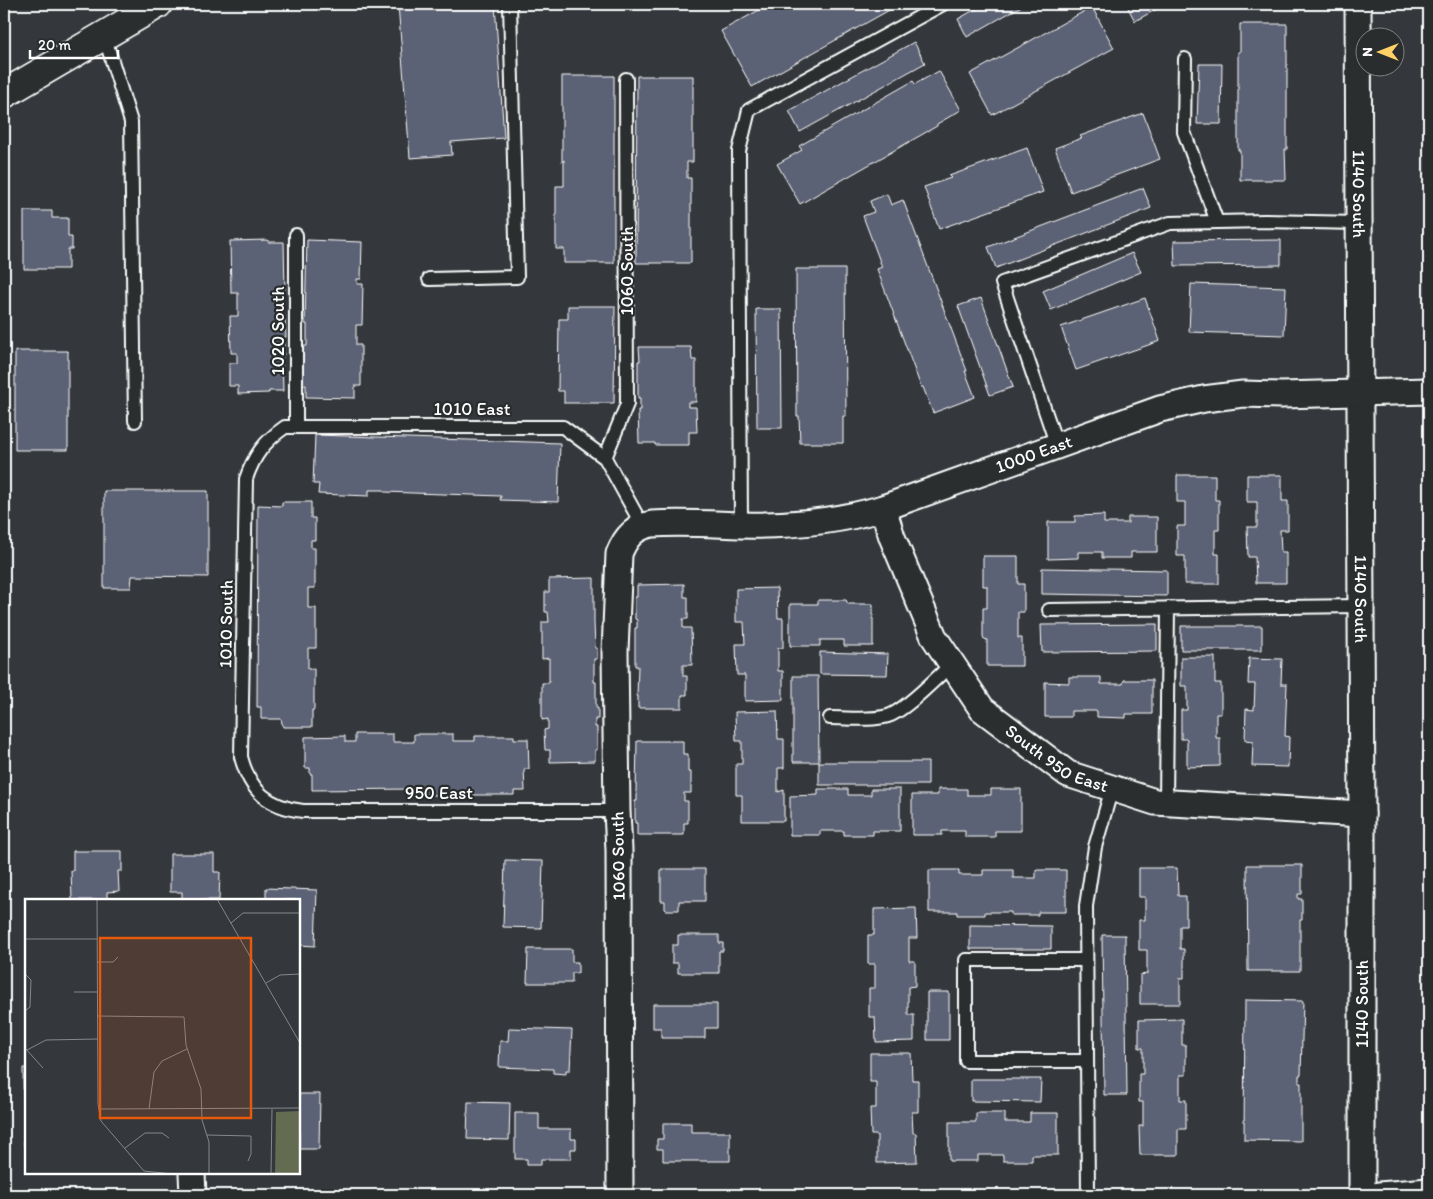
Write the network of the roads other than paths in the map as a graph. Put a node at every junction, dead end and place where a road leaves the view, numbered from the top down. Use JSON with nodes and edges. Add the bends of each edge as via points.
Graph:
{"nodes":[{"id":1,"x":158,"y":4,"type":"edge"},
{"id":2,"x":510,"y":4,"type":"edge"},
{"id":3,"x":943,"y":4,"type":"edge"},
{"id":4,"x":1358,"y":4,"type":"edge"},
{"id":5,"x":104,"y":35,"type":"junction"},
{"id":6,"x":1185,"y":59,"type":"dead end"},
{"id":7,"x":626,"y":79,"type":"dead end"},
{"id":8,"x":4,"y":94,"type":"edge"},
{"id":9,"x":1217,"y":222,"type":"junction"},
{"id":10,"x":1358,"y":223,"type":"junction"},
{"id":11,"x":296,"y":235,"type":"dead end"},
{"id":12,"x":429,"y":279,"type":"dead end"},
{"id":13,"x":1429,"y":391,"type":"edge"},
{"id":14,"x":1360,"y":393,"type":"junction"},
{"id":15,"x":135,"y":421,"type":"dead end"},
{"id":16,"x":296,"y":426,"type":"junction"},
{"id":17,"x":1057,"y":446,"type":"junction"},
{"id":18,"x":260,"y":449,"type":"joint"},
{"id":19,"x":605,"y":458,"type":"junction"},
{"id":20,"x":884,"y":508,"type":"junction"},
{"id":21,"x":741,"y":525,"type":"junction"},
{"id":22,"x":642,"y":526,"type":"junction"},
{"id":23,"x":1360,"y":606,"type":"junction"},
{"id":24,"x":1168,"y":608,"type":"junction"},
{"id":25,"x":1049,"y":610,"type":"dead end"},
{"id":26,"x":952,"y":664,"type":"junction"},
{"id":27,"x":830,"y":718,"type":"dead end"},
{"id":28,"x":1112,"y":788,"type":"junction"},
{"id":29,"x":264,"y":797,"type":"joint"},
{"id":30,"x":1166,"y":803,"type":"junction"},
{"id":31,"x":617,"y":811,"type":"junction"},
{"id":32,"x":1362,"y":814,"type":"junction"},
{"id":33,"x":1086,"y":960,"type":"junction"},
{"id":34,"x":1087,"y":1061,"type":"junction"},
{"id":35,"x":192,"y":1174,"type":"edge"},
{"id":36,"x":1429,"y":1191,"type":"edge"},
{"id":37,"x":193,"y":1195,"type":"edge"},
{"id":38,"x":620,"y":1195,"type":"edge"},
{"id":39,"x":1088,"y":1195,"type":"edge"},
{"id":40,"x":1362,"y":1195,"type":"edge"},
{"id":41,"x":1379,"y":1195,"type":"edge"}],
"edges":[{"from":1,"to":5,"type":"main road"},
{"from":2,"to":12,"type":"lane","via":[[517,277]]},
{"from":3,"to":21,"type":"lane","via":[[749,110],[739,151]]},
{"from":4,"to":10,"type":"street","name":"1140 South"},
{"from":5,"to":8,"type":"main road"},
{"from":5,"to":15,"type":"lane","via":[[132,122]]},
{"from":6,"to":9,"type":"lane","via":[[1184,132]]},
{"from":7,"to":19,"type":"lane","name":"1060 South","via":[[627,404]]},
{"from":9,"to":10,"type":"lane"},
{"from":9,"to":17,"type":"lane","via":[[1170,223],[1002,283]]},
{"from":10,"to":14,"type":"street","name":"1140 South"},
{"from":11,"to":16,"type":"lane","name":"1020 South"},
{"from":13,"to":14,"type":"street","name":"1000 East"},
{"from":14,"to":17,"type":"street","name":"1000 East","via":[[1243,394],[1204,398],[1160,408]]},
{"from":14,"to":23,"type":"street","name":"1140 South"},
{"from":16,"to":18,"type":"lane","name":"1010 East","via":[[286,427],[271,436]]},
{"from":16,"to":19,"type":"lane","name":"1010 East","via":[[563,428]]},
{"from":17,"to":20,"type":"street","name":"1000 East"},
{"from":18,"to":29,"type":"lane","name":"1010 South","via":[[246,479],[241,758],[253,786]]},
{"from":19,"to":22,"type":"lane","name":"1010 East"},
{"from":20,"to":21,"type":"street","name":"1000 East","via":[[819,522]]},
{"from":20,"to":26,"type":"street","name":"South 950 East","via":[[892,537],[934,637]]},
{"from":21,"to":22,"type":"street","name":"1000 East","via":[[693,522]]},
{"from":22,"to":31,"type":"street","name":"1060 South","via":[[632,531],[619,554],[615,652]]},
{"from":23,"to":24,"type":"lane"},
{"from":23,"to":32,"type":"street","name":"1140 South"},
{"from":24,"to":25,"type":"lane"},
{"from":24,"to":30,"type":"lane"},
{"from":26,"to":27,"type":"lane","via":[[918,696],[890,716]]},
{"from":26,"to":28,"type":"street","name":"South 950 East","via":[[982,709],[1068,774]]},
{"from":28,"to":30,"type":"street","name":"South 950 East"},
{"from":28,"to":33,"type":"lane","via":[[1095,847],[1086,906]]},
{"from":29,"to":31,"type":"lane","name":"950 East","via":[[289,809],[303,810]]},
{"from":30,"to":32,"type":"street","name":"South 950 East"},
{"from":31,"to":38,"type":"street","name":"1060 South"},
{"from":32,"to":40,"type":"street","name":"1140 South"},
{"from":33,"to":34,"type":"lane"},
{"from":33,"to":34,"type":"lane","via":[[966,960],[966,1061]]},
{"from":34,"to":39,"type":"lane"},
{"from":35,"to":37,"type":"street"},
{"from":36,"to":41,"type":"street"}]}
